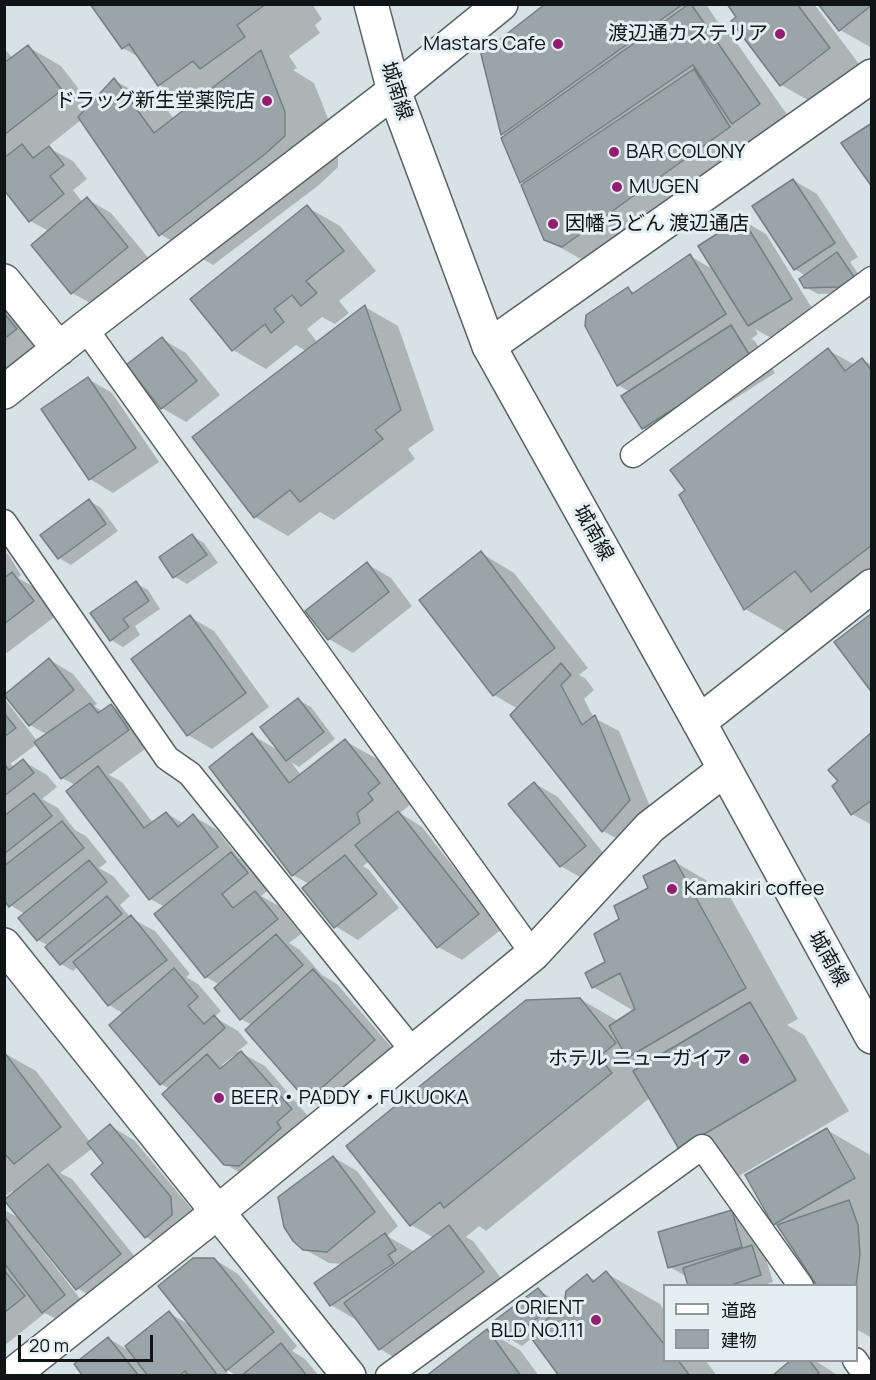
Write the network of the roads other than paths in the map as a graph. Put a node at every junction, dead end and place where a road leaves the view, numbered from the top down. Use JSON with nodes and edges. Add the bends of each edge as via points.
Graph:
{"nodes":[{"id":1,"x":371,"y":4,"type":"edge"},
{"id":2,"x":501,"y":4,"type":"edge"},
{"id":3,"x":872,"y":76,"type":"edge"},
{"id":4,"x":394,"y":91,"type":"junction"},
{"id":5,"x":872,"y":279,"type":"edge"},
{"id":6,"x":4,"y":281,"type":"edge"},
{"id":7,"x":85,"y":328,"type":"junction"},
{"id":8,"x":489,"y":346,"type":"junction"},
{"id":9,"x":58,"y":349,"type":"junction"},
{"id":10,"x":4,"y":392,"type":"edge"},
{"id":11,"x":633,"y":455,"type":"dead end"},
{"id":12,"x":4,"y":522,"type":"edge"},
{"id":13,"x":872,"y":585,"type":"edge"},
{"id":14,"x":699,"y":722,"type":"junction"},
{"id":15,"x":724,"y":770,"type":"junction"},
{"id":16,"x":4,"y":945,"type":"edge"},
{"id":17,"x":533,"y":954,"type":"junction"},
{"id":18,"x":872,"y":1037,"type":"edge"},
{"id":19,"x":413,"y":1052,"type":"junction"},
{"id":20,"x":219,"y":1211,"type":"junction"},
{"id":21,"x":800,"y":1284,"type":"edge"},
{"id":22,"x":856,"y":1362,"type":"edge"},
{"id":23,"x":11,"y":1376,"type":"edge"},
{"id":24,"x":349,"y":1376,"type":"edge"},
{"id":25,"x":388,"y":1376,"type":"edge"},
{"id":26,"x":866,"y":1376,"type":"edge"}],
"edges":[{"from":1,"to":4,"type":"street","name":"城南線"},
{"from":2,"to":4,"type":"street"},
{"from":3,"to":8,"type":"street"},
{"from":4,"to":7,"type":"street"},
{"from":4,"to":8,"type":"street","name":"城南線"},
{"from":5,"to":11,"type":"lane"},
{"from":6,"to":9,"type":"street"},
{"from":7,"to":9,"type":"street"},
{"from":7,"to":17,"type":"lane"},
{"from":8,"to":14,"type":"street","name":"城南線"},
{"from":9,"to":10,"type":"street"},
{"from":12,"to":19,"type":"lane","via":[[166,758],[190,774]]},
{"from":13,"to":14,"type":"street"},
{"from":14,"to":15,"type":"street","name":"城南線"},
{"from":15,"to":17,"type":"street","via":[[650,827]]},
{"from":15,"to":18,"type":"street","name":"城南線"},
{"from":16,"to":20,"type":"street"},
{"from":17,"to":19,"type":"street"},
{"from":19,"to":20,"type":"street"},
{"from":20,"to":23,"type":"street"},
{"from":20,"to":24,"type":"street"},
{"from":21,"to":25,"type":"lane","via":[[702,1148]]},
{"from":22,"to":26,"type":"lane"}]}
